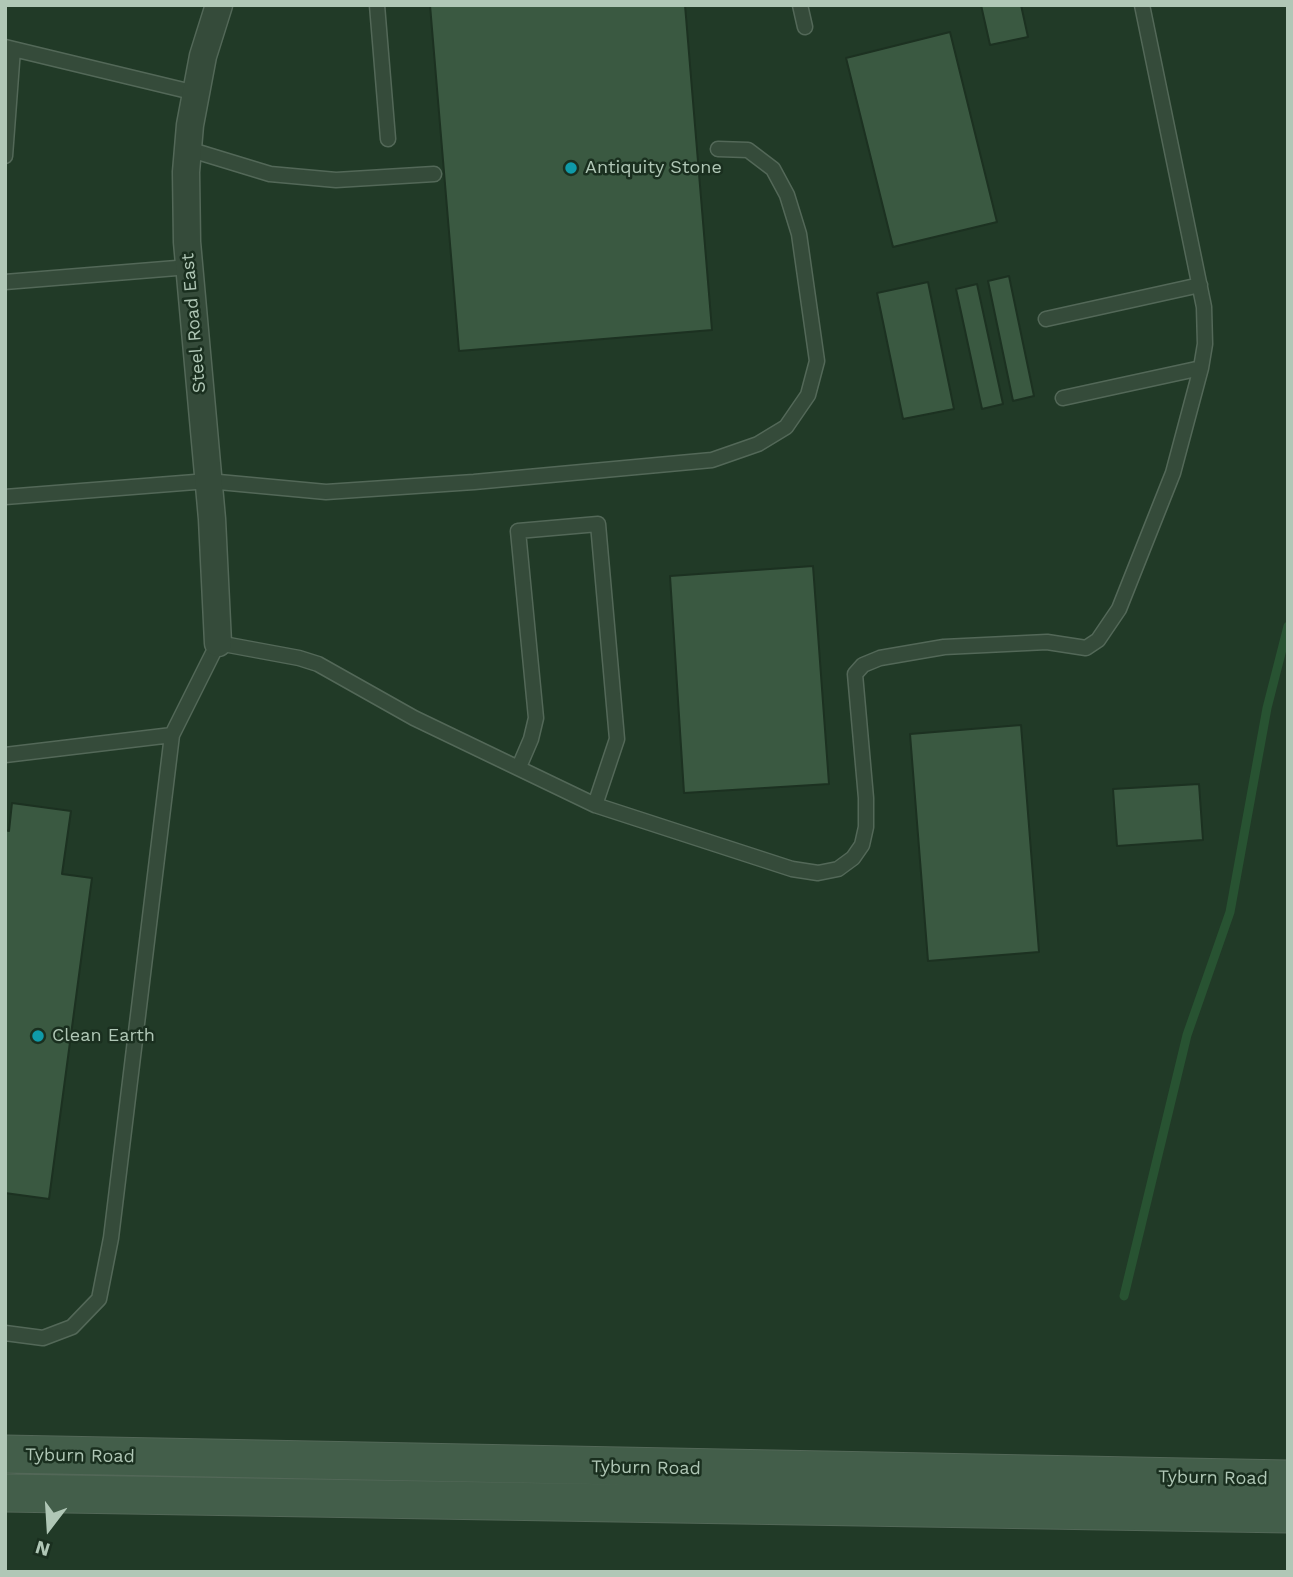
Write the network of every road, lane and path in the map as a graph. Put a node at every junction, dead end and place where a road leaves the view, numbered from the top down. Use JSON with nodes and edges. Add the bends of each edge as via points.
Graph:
{"nodes":[{"id":1,"x":219,"y":5,"type":"edge"},
{"id":2,"x":377,"y":5,"type":"edge"},
{"id":3,"x":800,"y":5,"type":"edge"},
{"id":4,"x":1142,"y":5,"type":"edge"},
{"id":5,"x":805,"y":27,"type":"dead end"},
{"id":6,"x":9,"y":48,"type":"edge"},
{"id":7,"x":197,"y":93,"type":"junction"},
{"id":8,"x":388,"y":139,"type":"dead end"},
{"id":9,"x":188,"y":149,"type":"junction"},
{"id":10,"x":718,"y":149,"type":"dead end"},
{"id":11,"x":5,"y":156,"type":"edge"},
{"id":12,"x":434,"y":174,"type":"dead end"},
{"id":13,"x":189,"y":267,"type":"junction"},
{"id":14,"x":5,"y":282,"type":"edge"},
{"id":15,"x":1200,"y":285,"type":"junction"},
{"id":16,"x":1046,"y":319,"type":"dead end"},
{"id":17,"x":1201,"y":368,"type":"junction"},
{"id":18,"x":1062,"y":398,"type":"dead end"},
{"id":19,"x":208,"y":481,"type":"junction"},
{"id":20,"x":5,"y":497,"type":"edge"},
{"id":21,"x":218,"y":643,"type":"junction"},
{"id":22,"x":172,"y":735,"type":"junction"},
{"id":23,"x":5,"y":755,"type":"edge"},
{"id":24,"x":519,"y":767,"type":"junction"},
{"id":25,"x":595,"y":805,"type":"junction"},
{"id":26,"x":5,"y":1334,"type":"edge"},
{"id":27,"x":5,"y":1454,"type":"edge"},
{"id":28,"x":1288,"y":1479,"type":"edge"},
{"id":29,"x":5,"y":1493,"type":"edge"},
{"id":30,"x":1288,"y":1514,"type":"edge"}],
"edges":[{"from":1,"to":7,"type":"street","name":"Steel Road East"},
{"from":2,"to":8,"type":"lane"},
{"from":3,"to":5,"type":"lane"},
{"from":4,"to":15,"type":"lane"},
{"from":6,"to":7,"type":"lane"},
{"from":6,"to":11,"type":"lane"},
{"from":7,"to":9,"type":"street","name":"Steel Road East"},
{"from":9,"to":12,"type":"lane","via":[[270,174],[348,180]]},
{"from":9,"to":13,"type":"street","name":"Steel Road East"},
{"from":10,"to":19,"type":"lane","via":[[748,150],[773,169],[799,234],[817,361],[808,395],[786,427],[758,444],[712,460],[326,492]]},
{"from":13,"to":14,"type":"lane"},
{"from":13,"to":19,"type":"street","name":"Steel Road East"},
{"from":15,"to":16,"type":"lane"},
{"from":15,"to":17,"type":"lane","via":[[1205,326]]},
{"from":17,"to":18,"type":"lane"},
{"from":17,"to":25,"type":"lane","via":[[1173,473],[1119,608],[1098,640],[1086,648],[1047,642],[944,647],[880,658],[855,674],[866,827],[862,845],[838,869],[818,873],[792,869]]},
{"from":19,"to":20,"type":"lane"},
{"from":19,"to":21,"type":"street","name":"Steel Road East"},
{"from":21,"to":22,"type":"lane"},
{"from":21,"to":24,"type":"lane","via":[[318,664],[414,718]]},
{"from":22,"to":23,"type":"lane"},
{"from":22,"to":26,"type":"lane","via":[[111,1238],[99,1298],[72,1327],[43,1338]]},
{"from":24,"to":25,"type":"lane"},
{"from":24,"to":25,"type":"lane","via":[[536,710],[518,531],[598,524],[618,740]]},
{"from":27,"to":28,"type":"main road","name":"Tyburn Road"},
{"from":29,"to":30,"type":"main road","name":"Tyburn Road"}]}
